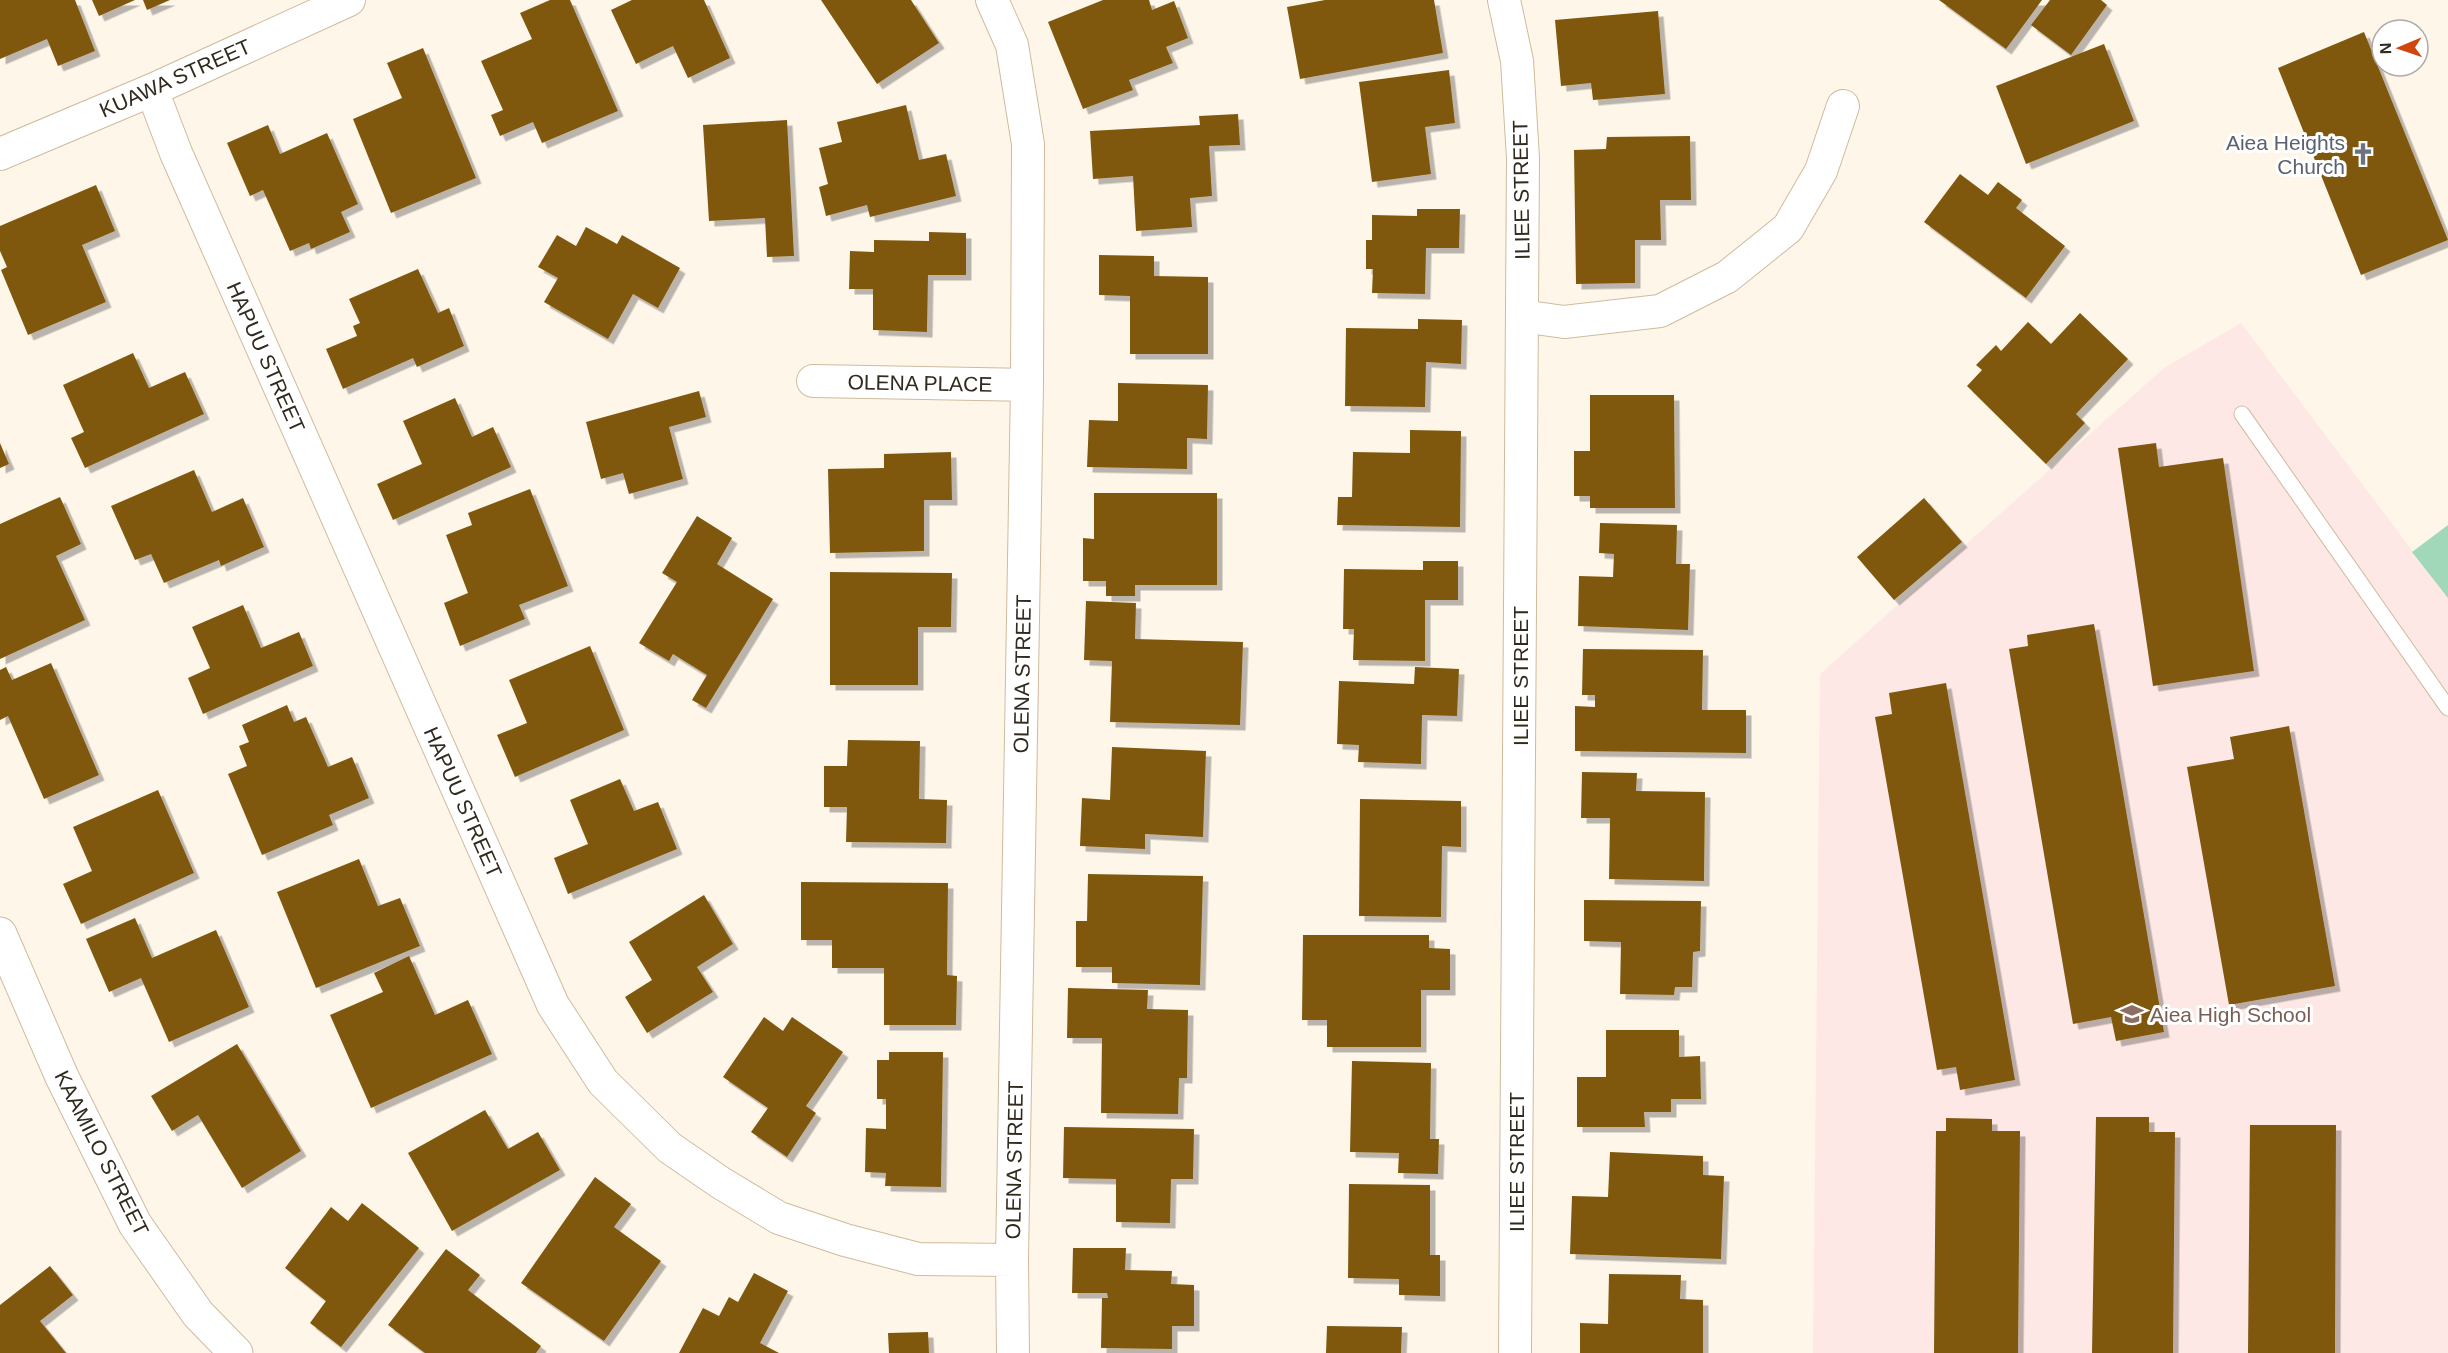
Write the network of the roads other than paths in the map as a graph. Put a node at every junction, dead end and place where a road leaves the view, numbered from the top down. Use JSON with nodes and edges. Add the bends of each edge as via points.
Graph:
{"nodes":[{"id":1,"x":349,"y":0,"type":"edge"},
{"id":2,"x":992,"y":0,"type":"edge"},
{"id":3,"x":1504,"y":0,"type":"edge"},
{"id":4,"x":152,"y":90,"type":"junction"},
{"id":5,"x":1843,"y":106,"type":"dead end"},
{"id":6,"x":0,"y":154,"type":"edge"},
{"id":7,"x":1522,"y":316,"type":"junction"},
{"id":8,"x":813,"y":381,"type":"dead end"},
{"id":9,"x":1027,"y":385,"type":"junction"},
{"id":10,"x":2242,"y":414,"type":"dead end"},
{"id":11,"x":2448,"y":708,"type":"edge"},
{"id":12,"x":0,"y":934,"type":"edge"},
{"id":13,"x":1012,"y":1260,"type":"junction"},
{"id":14,"x":236,"y":1353,"type":"edge"},
{"id":15,"x":1013,"y":1353,"type":"edge"},
{"id":16,"x":1515,"y":1353,"type":"edge"}],
"edges":[{"from":1,"to":4,"type":"street","name":"KUAWA STREET"},
{"from":2,"to":9,"type":"street","name":"OLENA STREET","via":[[1012,45],[1028,144]]},
{"from":3,"to":7,"type":"street","name":"ILIEE STREET","via":[[1517,62],[1523,159]]},
{"from":4,"to":6,"type":"street","name":"KUAWA STREET"},
{"from":4,"to":13,"type":"street","name":"HAPUU STREET","via":[[176,153],[552,1005],[603,1082],[670,1148],[779,1218],[918,1258]]},
{"from":5,"to":7,"type":"street","via":[[1821,171],[1788,228],[1727,277],[1660,311],[1564,322]]},
{"from":7,"to":16,"type":"street","name":"ILIEE STREET"},
{"from":8,"to":9,"type":"street","name":"OLENA PLACE"},
{"from":9,"to":13,"type":"street","name":"OLENA STREET"},
{"from":10,"to":11,"type":"lane"},
{"from":12,"to":14,"type":"street","name":"KAAMILO STREET","via":[[62,1077],[135,1224],[198,1314]]},
{"from":13,"to":15,"type":"street","name":"OLENA STREET"}]}
